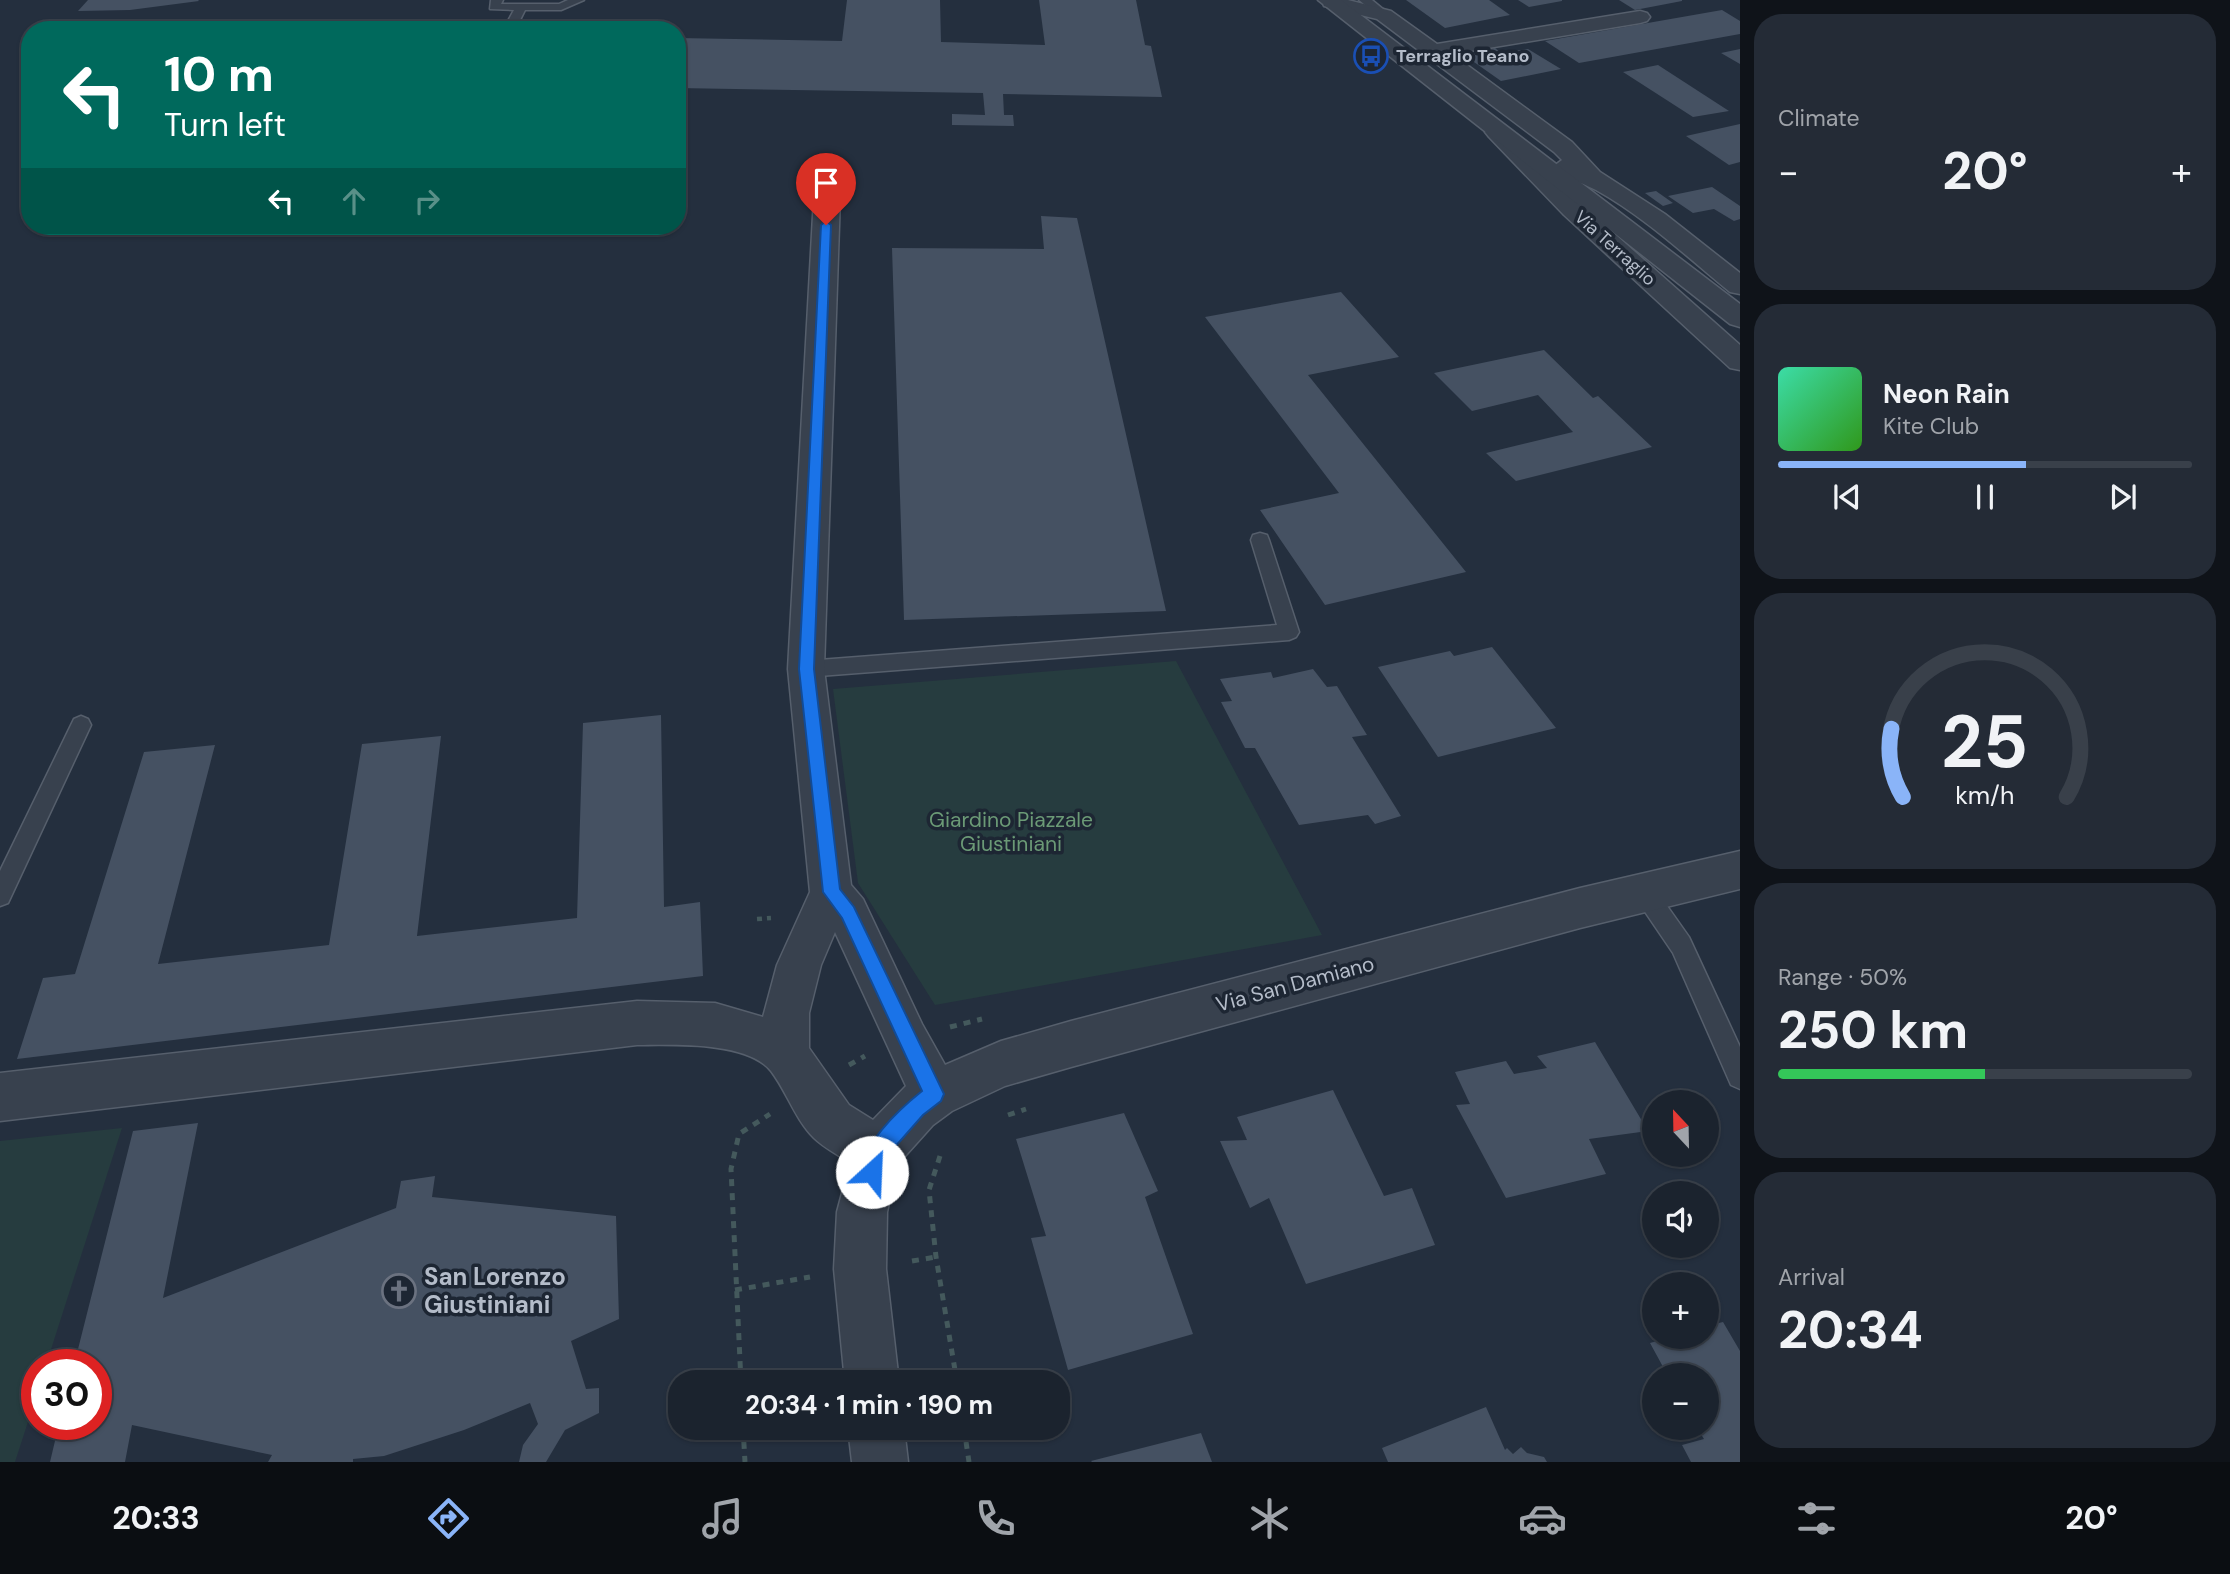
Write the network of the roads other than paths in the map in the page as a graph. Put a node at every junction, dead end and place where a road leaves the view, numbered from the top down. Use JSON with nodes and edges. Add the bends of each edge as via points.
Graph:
{"nodes":[{"id":1,"x":497,"y":0,"type":"edge"},
{"id":2,"x":578,"y":0,"type":"edge"},
{"id":3,"x":1366,"y":0,"type":"edge"},
{"id":4,"x":1330,"y":1,"type":"edge"},
{"id":5,"x":521,"y":7,"type":"junction"},
{"id":6,"x":1384,"y":15,"type":"junction"},
{"id":7,"x":1640,"y":17,"type":"dead end"},
{"id":8,"x":514,"y":21,"type":"edge"},
{"id":9,"x":1433,"y":51,"type":"junction"},
{"id":10,"x":1496,"y":131,"type":"junction"},
{"id":11,"x":1589,"y":174,"type":"junction"},
{"id":12,"x":827,"y":197,"type":"dead end"},
{"id":13,"x":1740,"y":262,"type":"edge"},
{"id":14,"x":1713,"y":266,"type":"junction"},
{"id":15,"x":1740,"y":286,"type":"edge"},
{"id":16,"x":1740,"y":318,"type":"edge"},
{"id":17,"x":1740,"y":360,"type":"edge"},
{"id":18,"x":1261,"y":540,"type":"dead end"},
{"id":19,"x":806,"y":669,"type":"junction"},
{"id":20,"x":81,"y":725,"type":"dead end"},
{"id":21,"x":1740,"y":870,"type":"edge"},
{"id":22,"x":831,"y":892,"type":"junction"},
{"id":23,"x":1646,"y":893,"type":"junction"},
{"id":24,"x":0,"y":895,"type":"edge"},
{"id":25,"x":786,"y":1053,"type":"junction"},
{"id":26,"x":1740,"y":1076,"type":"edge"},
{"id":27,"x":934,"y":1094,"type":"junction"},
{"id":28,"x":0,"y":1097,"type":"edge"},
{"id":29,"x":877,"y":1152,"type":"junction"},
{"id":30,"x":871,"y":1370,"type":"edge"},
{"id":31,"x":877,"y":1440,"type":"edge"},
{"id":32,"x":880,"y":1462,"type":"edge"}],
"edges":[{"from":1,"to":5,"type":"lane","via":[[494,7]]},
{"from":2,"to":5,"type":"lane","via":[[561,7]]},
{"from":3,"to":6,"type":"lane"},
{"from":4,"to":6,"type":"street","name":"Via Terraglio"},
{"from":4,"to":10,"type":"street","name":"Via Terraglio"},
{"from":5,"to":8,"type":"lane"},
{"from":6,"to":9,"type":"street","name":"Via Terraglio"},
{"from":7,"to":9,"type":"street"},
{"from":9,"to":11,"type":"street","name":"Via Terraglio","via":[[1563,147]]},
{"from":10,"to":11,"type":"street","name":"Via Terraglio"},
{"from":10,"to":16,"type":"street","name":"Via Terraglio"},
{"from":10,"to":17,"type":"street","name":"Via Terraglio","via":[[1573,210]]},
{"from":11,"to":14,"type":"street","name":"Via Terraglio"},
{"from":12,"to":19,"type":"street"},
{"from":13,"to":14,"type":"street"},
{"from":14,"to":15,"type":"street","name":"Via Terraglio"},
{"from":18,"to":19,"type":"lane","via":[[1289,632]]},
{"from":19,"to":22,"type":"street"},
{"from":20,"to":24,"type":"lane"},
{"from":21,"to":23,"type":"street","name":"Via San Damiano"},
{"from":22,"to":25,"type":"street","via":[[799,965],[786,1013]]},
{"from":22,"to":27,"type":"street","via":[[848,913]]},
{"from":23,"to":26,"type":"lane","via":[[1681,945]]},
{"from":23,"to":27,"type":"street","name":"Via San Damiano","via":[[1013,1060]]},
{"from":25,"to":28,"type":"street","via":[[768,1039],[708,1023],[638,1023]]},
{"from":25,"to":29,"type":"street","via":[[832,1122]]},
{"from":27,"to":29,"type":"street","name":"Via San Damiano"},
{"from":29,"to":30,"type":"street","via":[[862,1212],[860,1269]]},
{"from":31,"to":32,"type":"street"}]}
